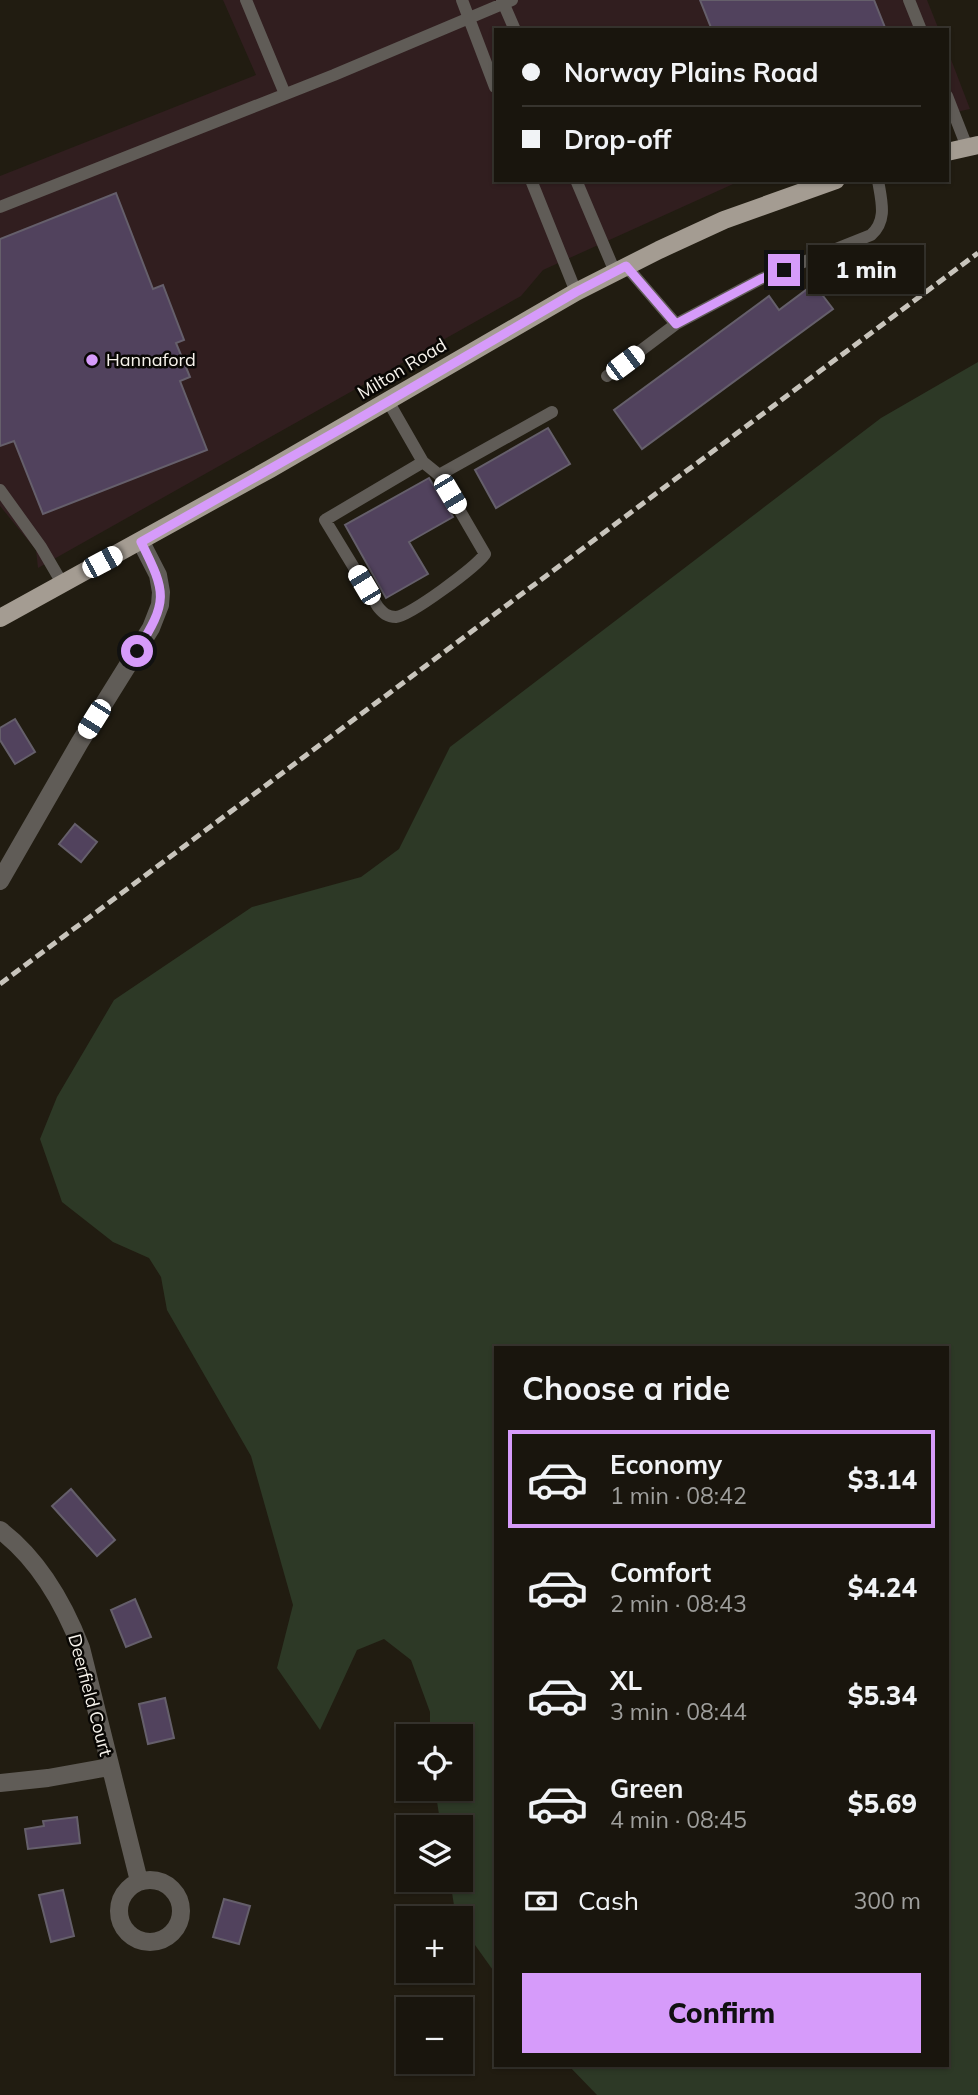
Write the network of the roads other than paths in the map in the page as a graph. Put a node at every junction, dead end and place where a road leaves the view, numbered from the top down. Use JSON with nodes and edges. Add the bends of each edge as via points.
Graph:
{"nodes":[{"id":1,"x":246,"y":0,"type":"edge"},
{"id":2,"x":462,"y":0,"type":"edge"},
{"id":3,"x":909,"y":0,"type":"edge"},
{"id":4,"x":506,"y":2,"type":"edge"},
{"id":5,"x":470,"y":19,"type":"junction"},
{"id":6,"x":514,"y":28,"type":"edge"},
{"id":7,"x":920,"y":28,"type":"edge"},
{"id":8,"x":494,"y":84,"type":"edge"},
{"id":9,"x":285,"y":94,"type":"junction"},
{"id":10,"x":949,"y":100,"type":"edge"},
{"id":11,"x":972,"y":146,"type":"edge"},
{"id":12,"x":949,"y":152,"type":"edge"},
{"id":13,"x":532,"y":182,"type":"edge"},
{"id":14,"x":577,"y":182,"type":"edge"},
{"id":15,"x":829,"y":182,"type":"edge"},
{"id":16,"x":878,"y":182,"type":"edge"},
{"id":17,"x":0,"y":207,"type":"edge"},
{"id":18,"x":621,"y":269,"type":"junction"},
{"id":19,"x":576,"y":292,"type":"junction"},
{"id":20,"x":676,"y":324,"type":"junction"},
{"id":21,"x":607,"y":376,"type":"dead end"},
{"id":22,"x":388,"y":401,"type":"junction"},
{"id":23,"x":552,"y":412,"type":"dead end"},
{"id":24,"x":423,"y":462,"type":"junction"},
{"id":25,"x":439,"y":475,"type":"junction"},
{"id":26,"x":0,"y":490,"type":"edge"},
{"id":27,"x":141,"y":542,"type":"junction"},
{"id":28,"x":62,"y":583,"type":"junction"},
{"id":29,"x":0,"y":618,"type":"edge"},
{"id":30,"x":0,"y":881,"type":"edge"},
{"id":31,"x":0,"y":1530,"type":"edge"},
{"id":32,"x":109,"y":1767,"type":"junction"},
{"id":33,"x":0,"y":1783,"type":"edge"},
{"id":34,"x":139,"y":1881,"type":"dead end"}],
"edges":[{"from":1,"to":9,"type":"lane"},
{"from":2,"to":5,"type":"lane"},
{"from":3,"to":7,"type":"lane"},
{"from":4,"to":5,"type":"lane"},
{"from":4,"to":6,"type":"lane"},
{"from":5,"to":8,"type":"lane"},
{"from":5,"to":9,"type":"lane"},
{"from":9,"to":17,"type":"lane"},
{"from":10,"to":11,"type":"lane"},
{"from":11,"to":12,"type":"main road"},
{"from":13,"to":19,"type":"lane"},
{"from":14,"to":18,"type":"lane"},
{"from":15,"to":18,"type":"main road","name":"Milton Road","via":[[724,220]]},
{"from":16,"to":20,"type":"lane","via":[[883,214],[871,235],[761,279]]},
{"from":18,"to":19,"type":"main road","name":"Milton Road"},
{"from":18,"to":20,"type":"lane"},
{"from":19,"to":22,"type":"main road","name":"Milton Road"},
{"from":20,"to":21,"type":"lane"},
{"from":22,"to":24,"type":"lane"},
{"from":22,"to":27,"type":"main road","name":"Milton Road"},
{"from":23,"to":25,"type":"lane"},
{"from":24,"to":25,"type":"lane"},
{"from":24,"to":25,"type":"lane","via":[[325,520],[384,614],[401,616],[470,570],[485,554]]},
{"from":26,"to":28,"type":"lane"},
{"from":27,"to":28,"type":"main road","name":"Milton Road"},
{"from":27,"to":30,"type":"street","via":[[158,575],[161,592],[151,628]]},
{"from":28,"to":29,"type":"main road","name":"Milton Road"},
{"from":31,"to":32,"type":"street","name":"Deerfield Court","via":[[37,1567],[73,1626]]},
{"from":32,"to":33,"type":"street"},
{"from":32,"to":34,"type":"street","name":"Deerfield Court"}]}
